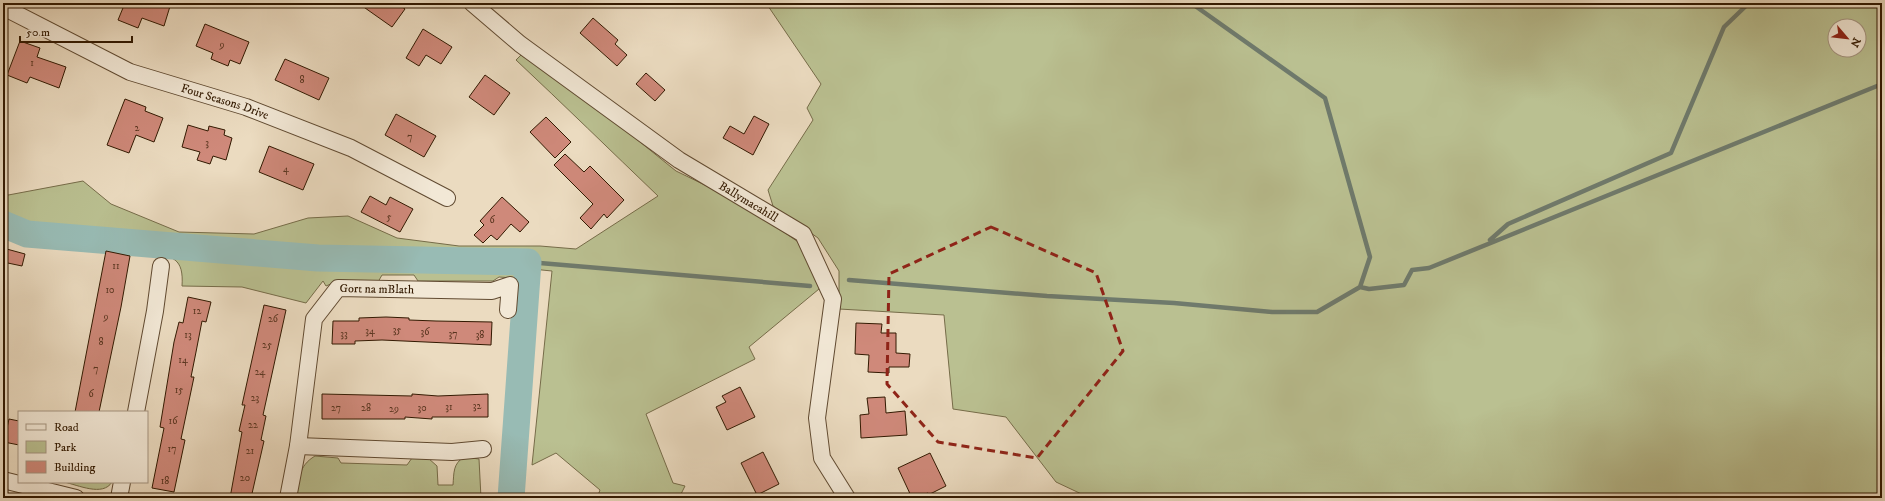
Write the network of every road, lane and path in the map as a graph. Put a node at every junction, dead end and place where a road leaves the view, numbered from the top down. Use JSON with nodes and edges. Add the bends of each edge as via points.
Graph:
{"nodes":[{"id":1,"x":472,"y":3,"type":"edge"},
{"id":2,"x":3,"y":6,"type":"edge"},
{"id":3,"x":447,"y":198,"type":"dead end"},
{"id":4,"x":161,"y":266,"type":"dead end"},
{"id":5,"x":508,"y":310,"type":"dead end"},
{"id":6,"x":136,"y":411,"type":"edge"},
{"id":7,"x":298,"y":446,"type":"junction"},
{"id":8,"x":483,"y":449,"type":"dead end"},
{"id":9,"x":3,"y":480,"type":"edge"},
{"id":10,"x":122,"y":483,"type":"edge"},
{"id":11,"x":76,"y":498,"type":"edge"},
{"id":12,"x":119,"y":498,"type":"edge"},
{"id":13,"x":288,"y":498,"type":"edge"},
{"id":14,"x":847,"y":498,"type":"edge"}],
"edges":[{"from":1,"to":14,"type":"street","name":"Ballymacahill","via":[[520,44],[679,160],[803,234],[834,299],[817,418],[822,458]]},
{"from":2,"to":3,"type":"street","name":"Four Seasons Drive","via":[[130,72],[246,107],[344,145]]},
{"from":4,"to":6,"type":"street"},
{"from":5,"to":7,"type":"street","name":"Gort na mBlath","via":[[510,285],[492,291],[338,288],[314,319]]},
{"from":7,"to":8,"type":"street","via":[[451,460]]},
{"from":7,"to":13,"type":"street","name":"Gort na mBlath"},
{"from":9,"to":11,"type":"street"},
{"from":10,"to":12,"type":"street"}]}
